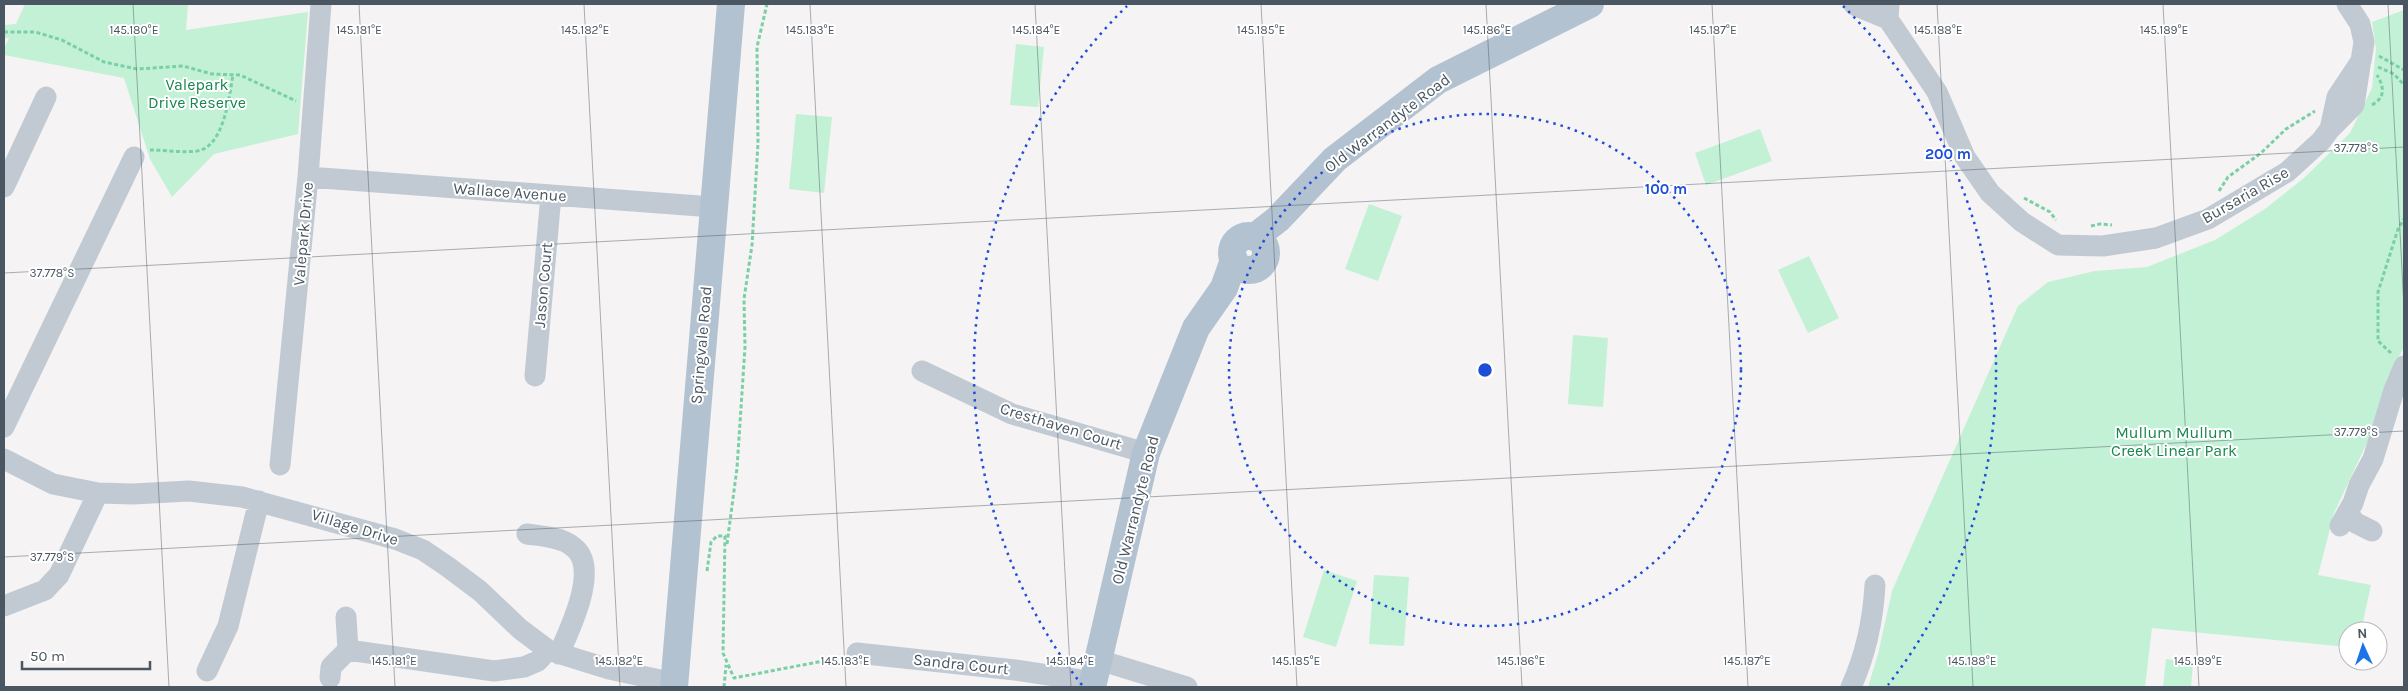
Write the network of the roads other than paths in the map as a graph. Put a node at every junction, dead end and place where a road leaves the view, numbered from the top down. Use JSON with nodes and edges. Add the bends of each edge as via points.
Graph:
{"nodes":[{"id":1,"x":321,"y":4,"type":"edge"},
{"id":2,"x":731,"y":4,"type":"edge"},
{"id":3,"x":1590,"y":4,"type":"edge"},
{"id":4,"x":2347,"y":4,"type":"edge"},
{"id":5,"x":1854,"y":5,"type":"dead end"},
{"id":6,"x":1888,"y":12,"type":"edge"},
{"id":7,"x":2371,"y":60,"type":"junction"},
{"id":8,"x":46,"y":97,"type":"dead end"},
{"id":9,"x":2330,"y":129,"type":"junction"},
{"id":10,"x":134,"y":157,"type":"road end"},
{"id":11,"x":308,"y":177,"type":"junction"},
{"id":12,"x":4,"y":187,"type":"edge"},
{"id":13,"x":550,"y":195,"type":"junction"},
{"id":14,"x":713,"y":207,"type":"junction"},
{"id":15,"x":2401,"y":363,"type":"edge"},
{"id":16,"x":922,"y":372,"type":"dead end"},
{"id":17,"x":535,"y":376,"type":"dead end"},
{"id":18,"x":4,"y":427,"type":"edge"},
{"id":19,"x":1146,"y":453,"type":"junction"},
{"id":20,"x":4,"y":459,"type":"edge"},
{"id":21,"x":280,"y":464,"type":"dead end"},
{"id":22,"x":98,"y":493,"type":"junction"},
{"id":23,"x":259,"y":501,"type":"junction"},
{"id":24,"x":2372,"y":530,"type":"dead end"},
{"id":25,"x":528,"y":534,"type":"dead end"},
{"id":26,"x":1875,"y":585,"type":"dead end"},
{"id":27,"x":4,"y":606,"type":"edge"},
{"id":28,"x":346,"y":617,"type":"dead end"},
{"id":29,"x":348,"y":650,"type":"junction"},
{"id":30,"x":554,"y":652,"type":"junction"},
{"id":31,"x":857,"y":653,"type":"road end"},
{"id":32,"x":207,"y":672,"type":"dead end"},
{"id":33,"x":1095,"y":677,"type":"edge"},
{"id":34,"x":330,"y":678,"type":"dead end"},
{"id":35,"x":674,"y":685,"type":"edge"},
{"id":36,"x":1187,"y":687,"type":"edge"},
{"id":37,"x":1851,"y":687,"type":"edge"}],
"edges":[{"from":1,"to":11,"type":"street","name":"Valepark Drive"},
{"from":2,"to":14,"type":"main road","name":"Springvale Road"},
{"from":3,"to":19,"type":"main road","name":"Old Warrandyte Road","via":[[1438,80],[1335,159],[1278,219],[1260,243],[1262,264],[1241,265],[1196,328]]},
{"from":4,"to":7,"type":"street","name":"Bursaria Rise","via":[[2360,24]]},
{"from":5,"to":6,"type":"street","name":"Bursaria Rise"},
{"from":6,"to":9,"type":"street","name":"Bursaria Rise","via":[[1937,92],[1965,157],[1990,193],[2022,222],[2058,245],[2103,246],[2156,238],[2208,219],[2287,172]]},
{"from":7,"to":9,"type":"street","via":[[2354,105]]},
{"from":7,"to":9,"type":"street","name":"Bursaria Rise","via":[[2337,97]]},
{"from":8,"to":12,"type":"street"},
{"from":10,"to":18,"type":"street"},
{"from":11,"to":13,"type":"street","name":"Wallace Avenue"},
{"from":11,"to":21,"type":"street","name":"Valepark Drive"},
{"from":13,"to":14,"type":"street","name":"Wallace Avenue"},
{"from":13,"to":17,"type":"street","name":"Jason Court"},
{"from":14,"to":35,"type":"main road","name":"Springvale Road"},
{"from":15,"to":24,"type":"street","via":[[2373,459],[2344,520]]},
{"from":16,"to":19,"type":"street","name":"Cresthaven Court","via":[[1012,414]]},
{"from":19,"to":33,"type":"main road","name":"Old Warrandyte Road"},
{"from":20,"to":22,"type":"street","name":"Village Drive","via":[[53,484]]},
{"from":22,"to":23,"type":"street","name":"Village Drive","via":[[189,491]]},
{"from":22,"to":27,"type":"street","via":[[59,575],[45,590]]},
{"from":23,"to":30,"type":"street","name":"Village Drive","via":[[362,528],[423,550],[480,591],[520,629]]},
{"from":23,"to":32,"type":"street","via":[[228,626]]},
{"from":25,"to":30,"type":"street","via":[[572,546],[579,553],[583,566],[585,578],[579,606]]},
{"from":26,"to":37,"type":"street","via":[[1868,644]]},
{"from":28,"to":29,"type":"street"},
{"from":29,"to":30,"type":"street","via":[[494,671],[524,667]]},
{"from":29,"to":34,"type":"street","via":[[332,667]]},
{"from":30,"to":35,"type":"street","name":"Village Drive","via":[[609,670]]},
{"from":31,"to":33,"type":"street","name":"Sandra Court"},
{"from":33,"to":36,"type":"street","name":"Sandra Court"}]}
